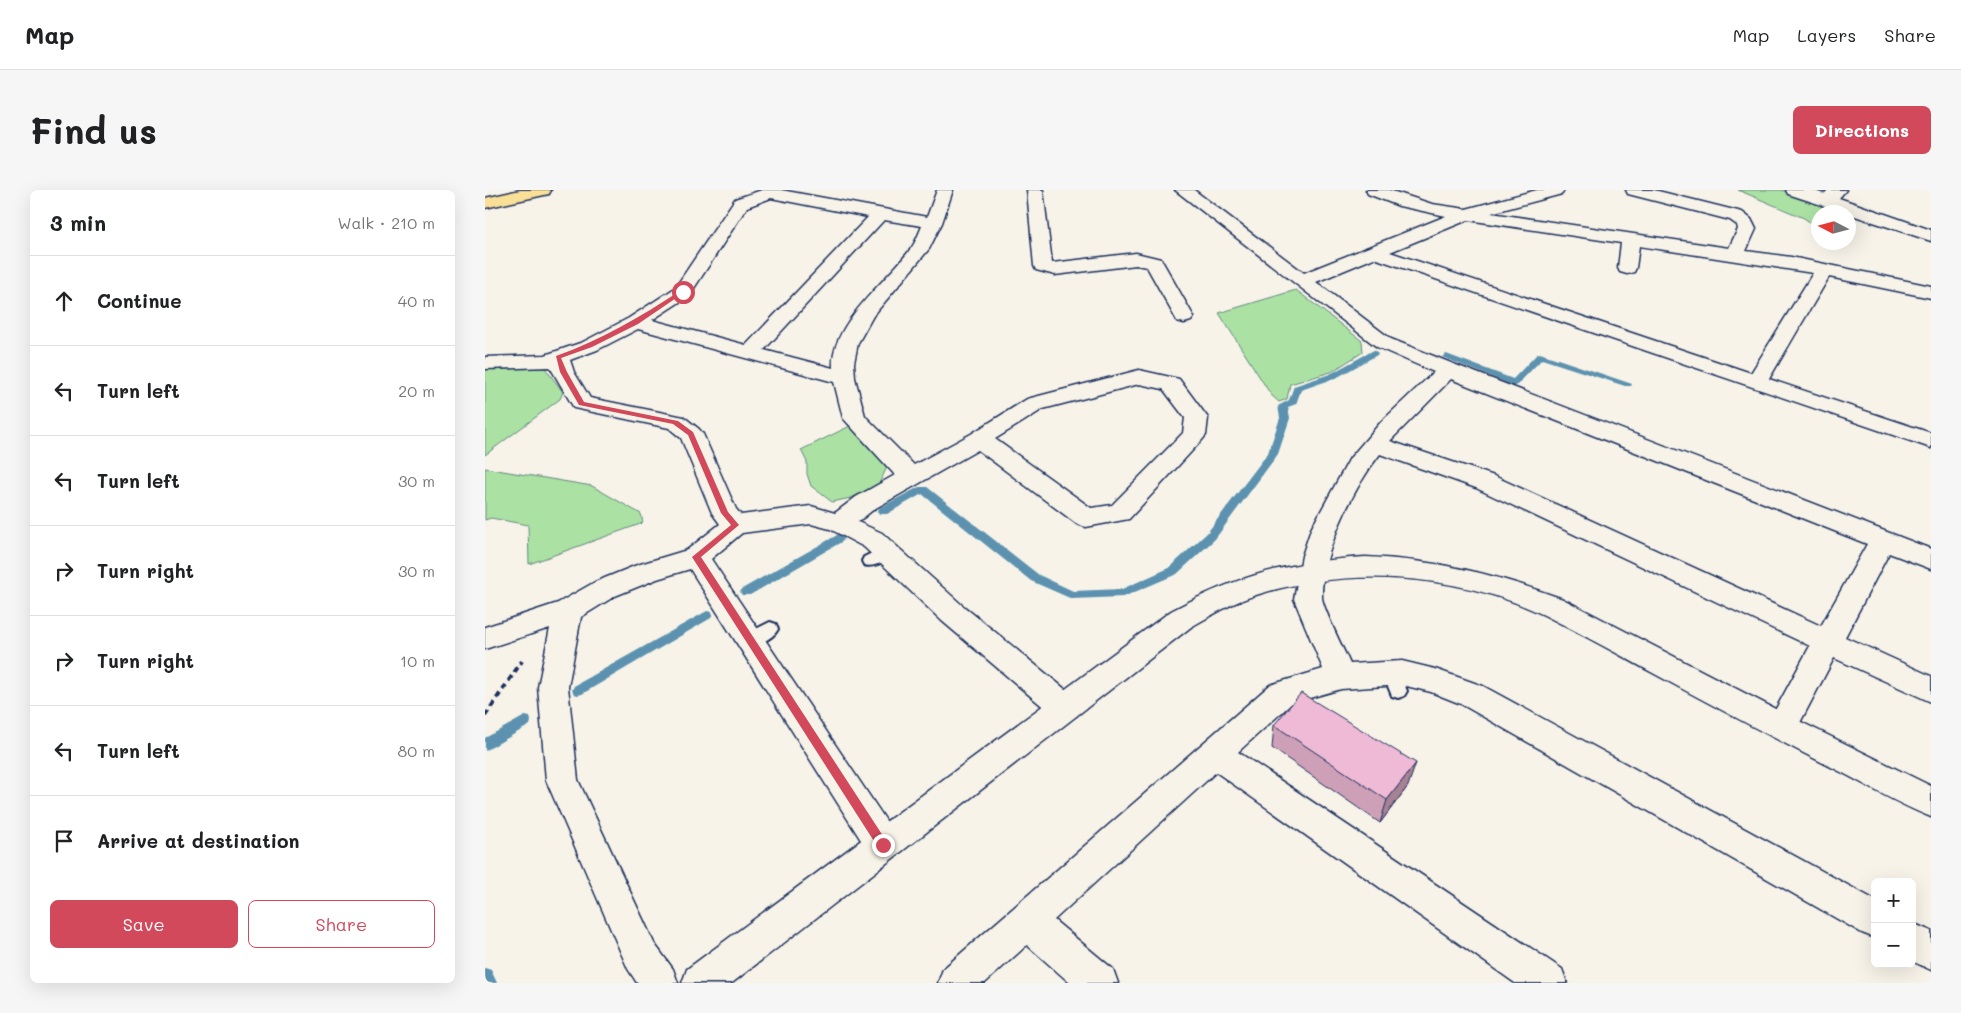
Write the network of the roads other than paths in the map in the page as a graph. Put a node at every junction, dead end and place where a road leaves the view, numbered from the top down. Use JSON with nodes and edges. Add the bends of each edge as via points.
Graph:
{"nodes":[{"id":1,"x":543,"y":190,"type":"edge"},
{"id":2,"x":945,"y":190,"type":"edge"},
{"id":3,"x":1035,"y":190,"type":"edge"},
{"id":4,"x":1183,"y":190,"type":"edge"},
{"id":5,"x":1374,"y":190,"type":"edge"},
{"id":6,"x":1556,"y":190,"type":"edge"},
{"id":7,"x":1634,"y":190,"type":"edge"},
{"id":8,"x":1794,"y":190,"type":"edge"},
{"id":9,"x":1833,"y":195,"type":"edge"},
{"id":10,"x":485,"y":203,"type":"edge"},
{"id":11,"x":880,"y":214,"type":"junction"},
{"id":12,"x":1467,"y":214,"type":"junction"},
{"id":13,"x":933,"y":223,"type":"junction"},
{"id":14,"x":1931,"y":236,"type":"edge"},
{"id":15,"x":1631,"y":239,"type":"junction"},
{"id":16,"x":1373,"y":252,"type":"junction"},
{"id":17,"x":1735,"y":255,"type":"junction"},
{"id":18,"x":1627,"y":268,"type":"dead end"},
{"id":19,"x":1824,"y":270,"type":"junction"},
{"id":20,"x":1301,"y":281,"type":"junction"},
{"id":21,"x":1931,"y":292,"type":"edge"},
{"id":22,"x":1184,"y":317,"type":"dead end"},
{"id":23,"x":636,"y":322,"type":"junction"},
{"id":24,"x":751,"y":352,"type":"junction"},
{"id":25,"x":558,"y":358,"type":"junction"},
{"id":26,"x":485,"y":363,"type":"edge"},
{"id":27,"x":1448,"y":370,"type":"junction"},
{"id":28,"x":844,"y":378,"type":"junction"},
{"id":29,"x":1756,"y":382,"type":"junction"},
{"id":30,"x":979,"y":439,"type":"junction"},
{"id":31,"x":1931,"y":441,"type":"edge"},
{"id":32,"x":1375,"y":444,"type":"junction"},
{"id":33,"x":911,"y":477,"type":"junction"},
{"id":34,"x":839,"y":523,"type":"junction"},
{"id":35,"x":735,"y":525,"type":"junction"},
{"id":36,"x":1882,"y":540,"type":"junction"},
{"id":37,"x":696,"y":557,"type":"junction"},
{"id":38,"x":1931,"y":558,"type":"edge"},
{"id":39,"x":1313,"y":570,"type":"junction"},
{"id":40,"x":568,"y":611,"type":"junction"},
{"id":41,"x":485,"y":638,"type":"edge"},
{"id":42,"x":1828,"y":641,"type":"junction"},
{"id":43,"x":1341,"y":678,"type":"junction"},
{"id":44,"x":1931,"y":690,"type":"edge"},
{"id":45,"x":1065,"y":707,"type":"junction"},
{"id":46,"x":1782,"y":727,"type":"junction"},
{"id":47,"x":1214,"y":753,"type":"junction"},
{"id":48,"x":1931,"y":802,"type":"edge"},
{"id":49,"x":883,"y":845,"type":"junction"},
{"id":50,"x":1871,"y":918,"type":"edge"},
{"id":51,"x":1027,"y":921,"type":"junction"},
{"id":52,"x":1916,"y":943,"type":"edge"},
{"id":53,"x":1931,"y":951,"type":"edge"},
{"id":54,"x":659,"y":983,"type":"edge"},
{"id":55,"x":701,"y":983,"type":"edge"},
{"id":56,"x":957,"y":983,"type":"edge"},
{"id":57,"x":1099,"y":983,"type":"edge"},
{"id":58,"x":1548,"y":983,"type":"edge"}],
"edges":[{"from":1,"to":10,"type":"highway"},
{"from":2,"to":13,"type":"street"},
{"from":3,"to":22,"type":"street","via":[[1043,266],[1055,269],[1137,259],[1154,263]]},
{"from":4,"to":20,"type":"street"},
{"from":5,"to":12,"type":"street","via":[[1406,205]]},
{"from":6,"to":12,"type":"street"},
{"from":7,"to":17,"type":"street","via":[[1736,216],[1747,229]]},
{"from":8,"to":9,"type":"street"},
{"from":9,"to":14,"type":"street"},
{"from":11,"to":13,"type":"street"},
{"from":11,"to":23,"type":"street","via":[[770,193],[746,200],[683,292]]},
{"from":11,"to":24,"type":"street"},
{"from":12,"to":15,"type":"street"},
{"from":12,"to":16,"type":"street"},
{"from":13,"to":28,"type":"street","via":[[920,249],[864,314],[848,343],[843,363]]},
{"from":15,"to":17,"type":"street"},
{"from":15,"to":18,"type":"street"},
{"from":16,"to":20,"type":"street"},
{"from":16,"to":29,"type":"street"},
{"from":17,"to":19,"type":"street"},
{"from":19,"to":21,"type":"street"},
{"from":19,"to":29,"type":"street"},
{"from":20,"to":27,"type":"street","via":[[1384,343]]},
{"from":23,"to":24,"type":"street"},
{"from":23,"to":25,"type":"street","via":[[590,346]]},
{"from":24,"to":28,"type":"street"},
{"from":25,"to":26,"type":"street"},
{"from":25,"to":35,"type":"street","via":[[582,403],[676,422],[691,434],[725,513]]},
{"from":27,"to":32,"type":"street"},
{"from":27,"to":36,"type":"street"},
{"from":28,"to":33,"type":"street","via":[[854,418]]},
{"from":29,"to":31,"type":"street"},
{"from":30,"to":30,"type":"street","via":[[1035,404],[1139,377],[1171,384],[1197,418],[1194,435],[1120,513],[1086,518]]},
{"from":30,"to":33,"type":"street"},
{"from":32,"to":39,"type":"street","via":[[1359,464],[1323,529]]},
{"from":32,"to":42,"type":"street","via":[[1485,482]]},
{"from":33,"to":34,"type":"street","via":[[865,503]]},
{"from":34,"to":35,"type":"street","via":[[811,515]]},
{"from":34,"to":45,"type":"street","via":[[873,540],[878,557],[952,613]]},
{"from":35,"to":37,"type":"street"},
{"from":36,"to":38,"type":"street"},
{"from":36,"to":42,"type":"street"},
{"from":37,"to":40,"type":"street","via":[[605,589]]},
{"from":37,"to":49,"type":"street","via":[[760,634]]},
{"from":39,"to":43,"type":"street","via":[[1308,599]]},
{"from":39,"to":45,"type":"street","via":[[1248,586],[1215,600],[1190,614]]},
{"from":39,"to":46,"type":"street","via":[[1375,566],[1412,569],[1483,581],[1517,592],[1553,607]]},
{"from":40,"to":41,"type":"street"},
{"from":40,"to":54,"type":"street","via":[[553,687],[562,780],[641,956]]},
{"from":42,"to":44,"type":"street"},
{"from":42,"to":46,"type":"street"},
{"from":43,"to":47,"type":"street","via":[[1281,694]]},
{"from":43,"to":50,"type":"street","via":[[1395,683],[1402,673],[1472,695]]},
{"from":45,"to":49,"type":"street"},
{"from":46,"to":48,"type":"street"},
{"from":47,"to":51,"type":"street"},
{"from":47,"to":58,"type":"street"},
{"from":49,"to":55,"type":"street"},
{"from":51,"to":56,"type":"street"},
{"from":51,"to":57,"type":"street"},
{"from":52,"to":53,"type":"street"}]}
